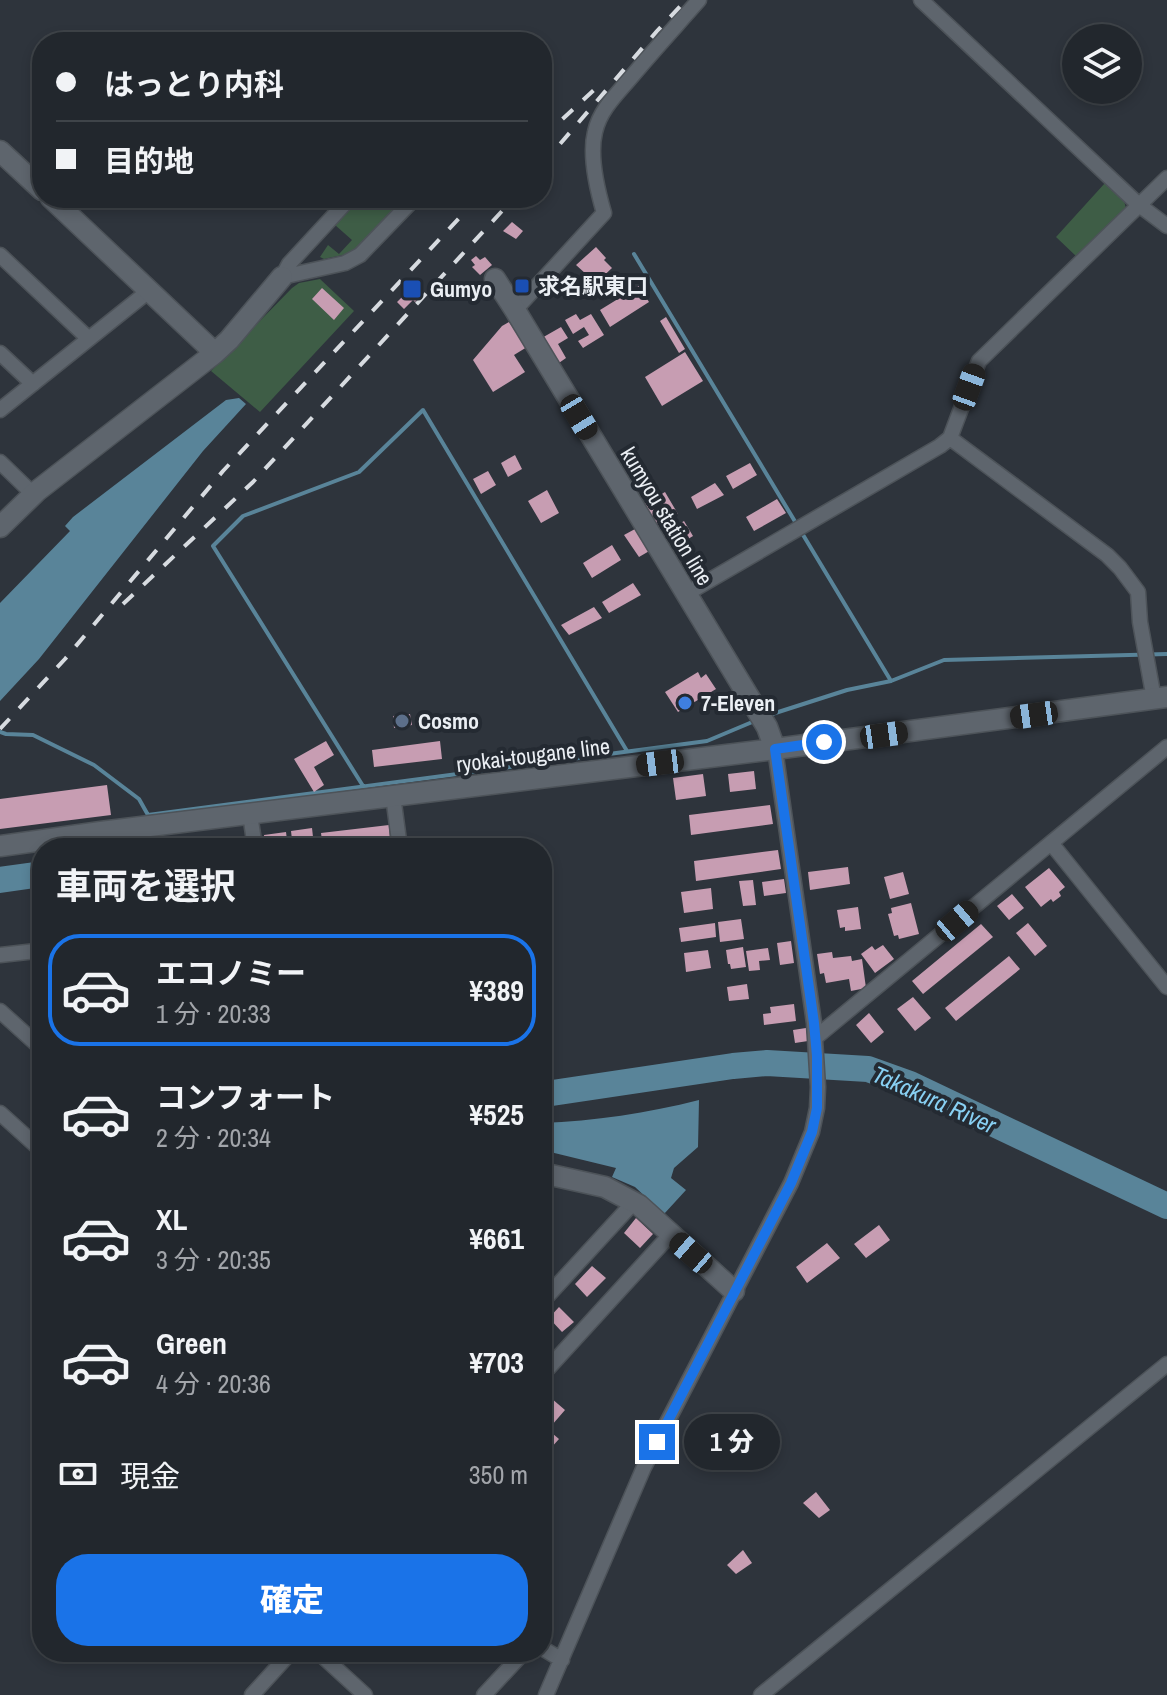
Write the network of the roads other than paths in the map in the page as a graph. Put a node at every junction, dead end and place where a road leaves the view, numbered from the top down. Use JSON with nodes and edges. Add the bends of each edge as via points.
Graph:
{"nodes":[{"id":1,"x":699,"y":0,"type":"edge"},
{"id":2,"x":921,"y":0,"type":"edge"},
{"id":3,"x":0,"y":151,"type":"edge"},
{"id":4,"x":1167,"y":178,"type":"edge"},
{"id":5,"x":32,"y":181,"type":"edge"},
{"id":6,"x":1139,"y":205,"type":"junction"},
{"id":7,"x":62,"y":208,"type":"edge"},
{"id":8,"x":341,"y":208,"type":"edge"},
{"id":9,"x":405,"y":208,"type":"edge"},
{"id":10,"x":1167,"y":226,"type":"edge"},
{"id":11,"x":0,"y":255,"type":"edge"},
{"id":12,"x":282,"y":277,"type":"junction"},
{"id":13,"x":495,"y":279,"type":"dead end"},
{"id":14,"x":150,"y":290,"type":"junction"},
{"id":15,"x":515,"y":310,"type":"junction"},
{"id":16,"x":89,"y":339,"type":"junction"},
{"id":17,"x":0,"y":353,"type":"edge"},
{"id":18,"x":215,"y":353,"type":"junction"},
{"id":19,"x":33,"y":384,"type":"junction"},
{"id":20,"x":0,"y":410,"type":"edge"},
{"id":21,"x":950,"y":438,"type":"junction"},
{"id":22,"x":0,"y":462,"type":"edge"},
{"id":23,"x":33,"y":494,"type":"junction"},
{"id":24,"x":0,"y":527,"type":"edge"},
{"id":25,"x":686,"y":594,"type":"junction"},
{"id":26,"x":1160,"y":698,"type":"edge"},
{"id":27,"x":1167,"y":747,"type":"edge"},
{"id":28,"x":775,"y":749,"type":"junction"},
{"id":29,"x":393,"y":796,"type":"junction"},
{"id":30,"x":250,"y":814,"type":"junction"},
{"id":31,"x":113,"y":838,"type":"edge"},
{"id":32,"x":254,"y":838,"type":"edge"},
{"id":33,"x":399,"y":838,"type":"edge"},
{"id":34,"x":1051,"y":843,"type":"junction"},
{"id":35,"x":32,"y":844,"type":"edge"},
{"id":36,"x":0,"y":846,"type":"edge"},
{"id":37,"x":32,"y":951,"type":"edge"},
{"id":38,"x":0,"y":955,"type":"edge"},
{"id":39,"x":1167,"y":987,"type":"edge"},
{"id":40,"x":0,"y":1011,"type":"edge"},
{"id":41,"x":815,"y":1038,"type":"junction"},
{"id":42,"x":32,"y":1040,"type":"edge"},
{"id":43,"x":0,"y":1113,"type":"edge"},
{"id":44,"x":32,"y":1142,"type":"edge"},
{"id":45,"x":552,"y":1175,"type":"edge"},
{"id":46,"x":634,"y":1202,"type":"junction"},
{"id":47,"x":670,"y":1235,"type":"junction"},
{"id":48,"x":552,"y":1291,"type":"edge"},
{"id":49,"x":734,"y":1291,"type":"junction"},
{"id":50,"x":552,"y":1364,"type":"edge"},
{"id":51,"x":1167,"y":1364,"type":"edge"},
{"id":52,"x":552,"y":1654,"type":"edge"},
{"id":53,"x":562,"y":1660,"type":"junction"},
{"id":54,"x":282,"y":1662,"type":"edge"},
{"id":55,"x":329,"y":1662,"type":"edge"},
{"id":56,"x":515,"y":1662,"type":"edge"},
{"id":57,"x":252,"y":1695,"type":"edge"},
{"id":58,"x":365,"y":1695,"type":"edge"},
{"id":59,"x":484,"y":1695,"type":"edge"},
{"id":60,"x":546,"y":1695,"type":"edge"},
{"id":61,"x":761,"y":1695,"type":"edge"}],
"edges":[{"from":1,"to":15,"type":"street","via":[[604,110],[594,133],[604,213]]},
{"from":2,"to":6,"type":"street"},
{"from":3,"to":5,"type":"main road"},
{"from":4,"to":6,"type":"street"},
{"from":6,"to":10,"type":"street"},
{"from":6,"to":21,"type":"street","via":[[979,361]]},
{"from":7,"to":14,"type":"main road"},
{"from":8,"to":12,"type":"street"},
{"from":9,"to":12,"type":"street","via":[[360,255]]},
{"from":11,"to":16,"type":"street"},
{"from":12,"to":18,"type":"main road"},
{"from":13,"to":15,"type":"main road","name":"kumyou station line"},
{"from":14,"to":16,"type":"street"},
{"from":14,"to":18,"type":"main road"},
{"from":15,"to":25,"type":"main road","name":"kumyou station line"},
{"from":16,"to":19,"type":"street"},
{"from":17,"to":19,"type":"street"},
{"from":18,"to":23,"type":"main road"},
{"from":19,"to":20,"type":"street"},
{"from":21,"to":25,"type":"street"},
{"from":21,"to":26,"type":"street","via":[[1120,568],[1138,592],[1140,622]]},
{"from":22,"to":23,"type":"street"},
{"from":23,"to":24,"type":"main road"},
{"from":25,"to":28,"type":"main road","name":"kumyou station line","via":[[767,727]]},
{"from":26,"to":28,"type":"main road","name":"ryokai-tougane line"},
{"from":27,"to":34,"type":"street"},
{"from":28,"to":29,"type":"main road","name":"ryokai-tougane line"},
{"from":28,"to":41,"type":"street"},
{"from":29,"to":30,"type":"main road","name":"ryokai-tougane line"},
{"from":29,"to":33,"type":"street"},
{"from":30,"to":31,"type":"main road","name":"ryokai-tougane line"},
{"from":30,"to":32,"type":"street"},
{"from":34,"to":39,"type":"street"},
{"from":34,"to":41,"type":"street"},
{"from":35,"to":36,"type":"main road","name":"ryokai-tougane line"},
{"from":37,"to":38,"type":"street"},
{"from":40,"to":42,"type":"street"},
{"from":41,"to":49,"type":"street","via":[[818,1087],[812,1132]]},
{"from":43,"to":44,"type":"street"},
{"from":45,"to":46,"type":"main road","via":[[605,1187]]},
{"from":46,"to":47,"type":"main road"},
{"from":46,"to":48,"type":"street"},
{"from":47,"to":49,"type":"main road"},
{"from":47,"to":50,"type":"street"},
{"from":49,"to":53,"type":"street","via":[[644,1467]]},
{"from":51,"to":61,"type":"street"},
{"from":52,"to":53,"type":"street"},
{"from":53,"to":60,"type":"street"},
{"from":54,"to":57,"type":"street"},
{"from":55,"to":58,"type":"street"},
{"from":56,"to":59,"type":"street"}]}
